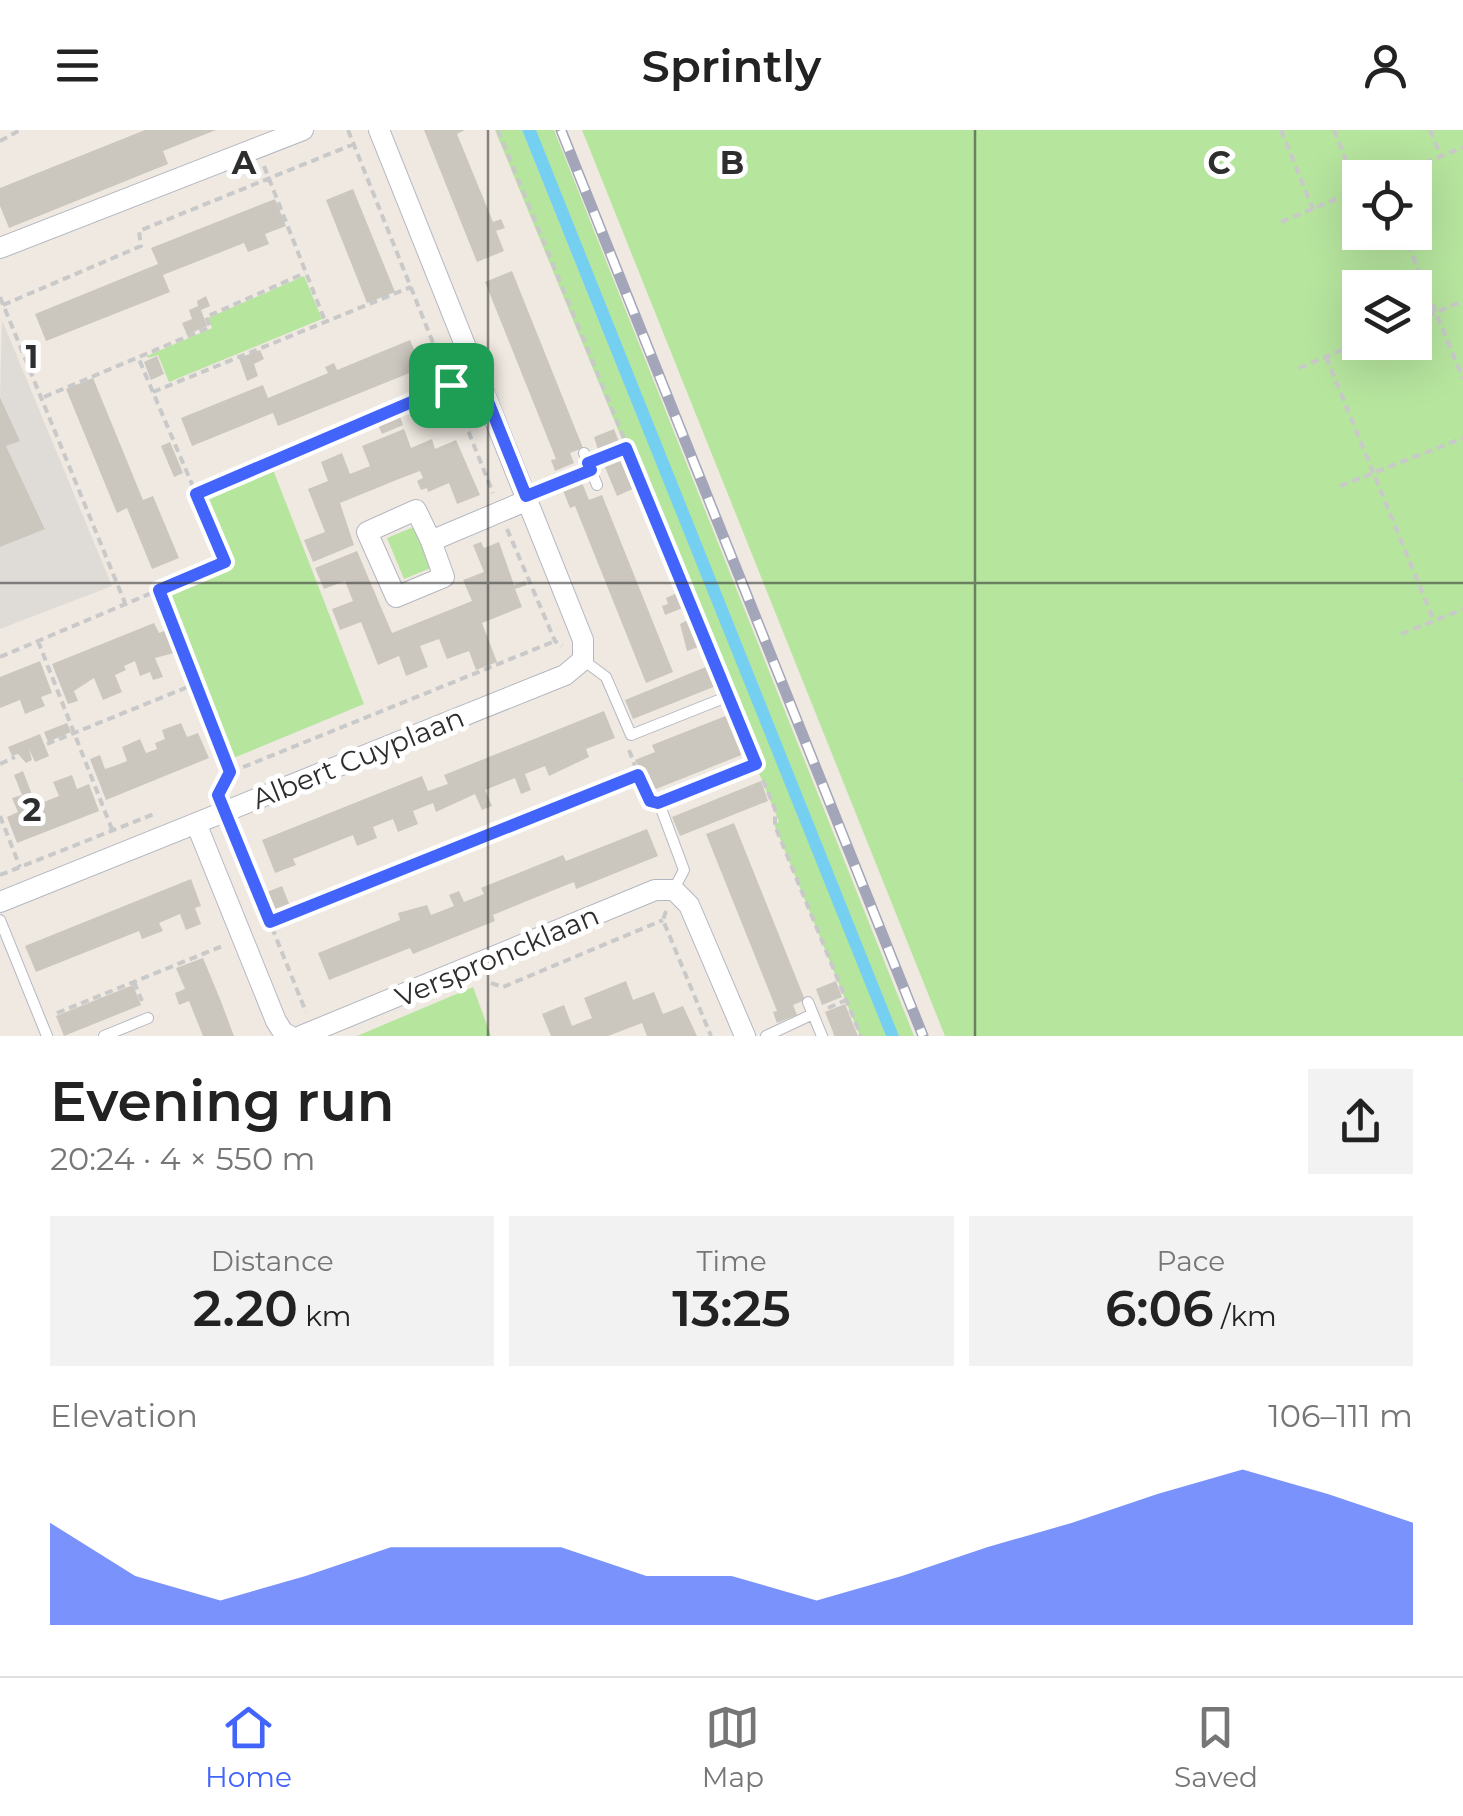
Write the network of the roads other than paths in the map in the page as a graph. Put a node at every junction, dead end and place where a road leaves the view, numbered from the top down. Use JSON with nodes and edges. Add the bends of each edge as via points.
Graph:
{"nodes":[{"id":1,"x":303,"y":130,"type":"edge"},
{"id":2,"x":380,"y":131,"type":"edge"},
{"id":3,"x":0,"y":248,"type":"edge"},
{"id":4,"x":597,"y":485,"type":"dead end"},
{"id":5,"x":527,"y":498,"type":"junction"},
{"id":6,"x":431,"y":541,"type":"dead end"},
{"id":7,"x":583,"y":650,"type":"junction"},
{"id":8,"x":729,"y":696,"type":"road end"},
{"id":9,"x":756,"y":764,"type":"road end"},
{"id":10,"x":196,"y":824,"type":"junction"},
{"id":11,"x":674,"y":890,"type":"junction"},
{"id":12,"x":0,"y":902,"type":"edge"},
{"id":13,"x":0,"y":920,"type":"edge"},
{"id":14,"x":808,"y":1002,"type":"dead end"},
{"id":15,"x":812,"y":1014,"type":"junction"},
{"id":16,"x":148,"y":1018,"type":"dead end"},
{"id":17,"x":47,"y":1036,"type":"edge"},
{"id":18,"x":104,"y":1036,"type":"edge"},
{"id":19,"x":290,"y":1036,"type":"edge"},
{"id":20,"x":300,"y":1036,"type":"edge"},
{"id":21,"x":745,"y":1036,"type":"edge"},
{"id":22,"x":766,"y":1036,"type":"edge"},
{"id":23,"x":822,"y":1036,"type":"edge"}],
"edges":[{"from":1,"to":3,"type":"street"},
{"from":2,"to":5,"type":"street"},
{"from":4,"to":5,"type":"lane","via":[[588,462]]},
{"from":5,"to":6,"type":"street"},
{"from":5,"to":7,"type":"street"},
{"from":7,"to":8,"type":"lane","via":[[606,677],[631,735]]},
{"from":7,"to":10,"type":"street","name":"Albert Cuyplaan","via":[[565,675],[222,801]]},
{"from":9,"to":11,"type":"lane","via":[[658,803],[684,870]]},
{"from":10,"to":12,"type":"street","name":"Albert Cuyplaan"},
{"from":10,"to":19,"type":"street","via":[[279,1027]]},
{"from":11,"to":20,"type":"street","name":"Versproncklaan","via":[[655,890]]},
{"from":11,"to":21,"type":"street","via":[[689,905]]},
{"from":13,"to":17,"type":"lane"},
{"from":14,"to":15,"type":"lane"},
{"from":15,"to":22,"type":"lane"},
{"from":15,"to":23,"type":"lane"},
{"from":16,"to":18,"type":"lane"}]}
